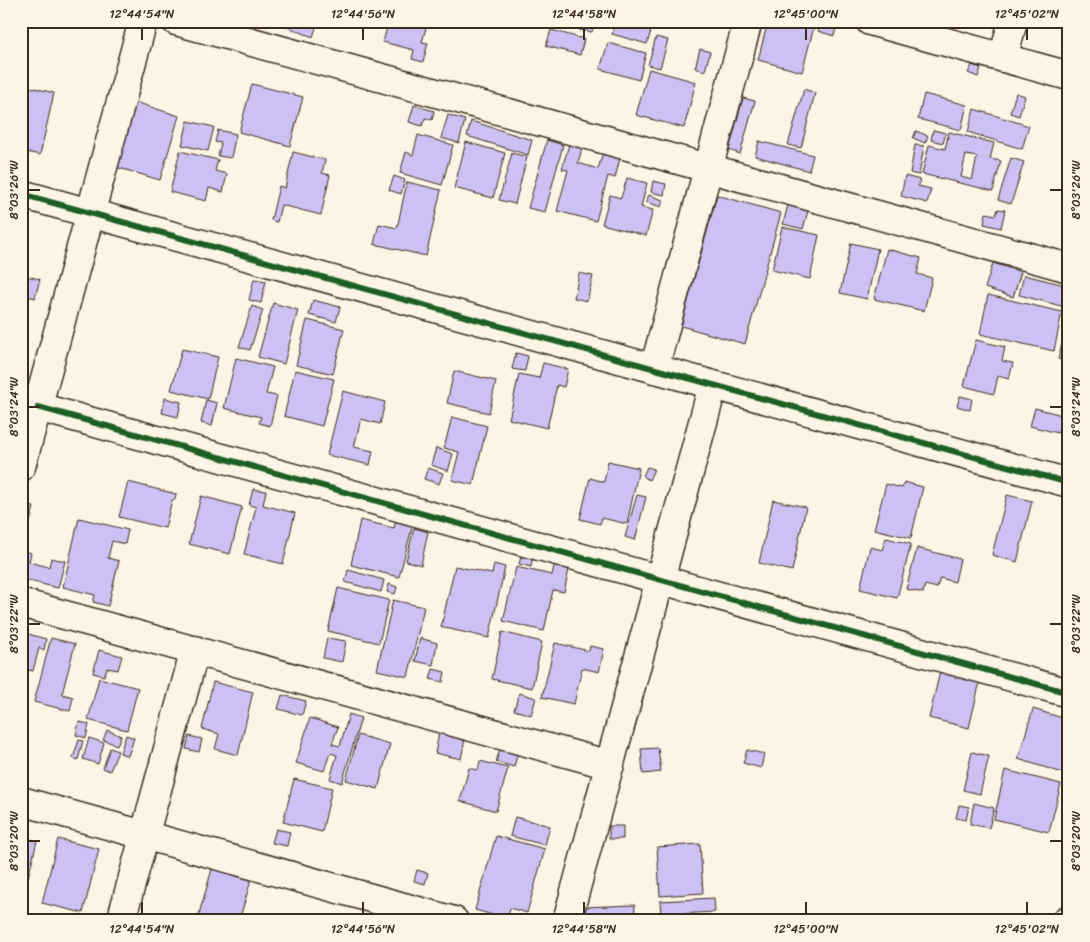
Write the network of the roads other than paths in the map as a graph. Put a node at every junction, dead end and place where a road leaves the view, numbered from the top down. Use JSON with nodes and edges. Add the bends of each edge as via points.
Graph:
{"nodes":[{"id":1,"x":143,"y":21,"type":"edge"},
{"id":2,"x":176,"y":21,"type":"edge"},
{"id":3,"x":748,"y":21,"type":"edge"},
{"id":4,"x":870,"y":21,"type":"edge"},
{"id":5,"x":1013,"y":21,"type":"edge"},
{"id":6,"x":1003,"y":58,"type":"junction"},
{"id":7,"x":1069,"y":76,"type":"edge"},
{"id":8,"x":708,"y":168,"type":"junction"},
{"id":9,"x":21,"y":194,"type":"edge"},
{"id":10,"x":90,"y":213,"type":"junction"},
{"id":11,"x":1069,"y":268,"type":"edge"},
{"id":12,"x":654,"y":368,"type":"junction"},
{"id":13,"x":713,"y":385,"type":"junction"},
{"id":14,"x":38,"y":407,"type":"junction"},
{"id":15,"x":21,"y":467,"type":"edge"},
{"id":16,"x":1069,"y":483,"type":"edge"},
{"id":17,"x":660,"y":580,"type":"junction"},
{"id":18,"x":21,"y":603,"type":"edge"},
{"id":19,"x":194,"y":650,"type":"junction"},
{"id":20,"x":1069,"y":693,"type":"edge"},
{"id":21,"x":610,"y":765,"type":"junction"},
{"id":22,"x":21,"y":801,"type":"edge"},
{"id":23,"x":144,"y":835,"type":"junction"},
{"id":24,"x":120,"y":921,"type":"edge"},
{"id":25,"x":454,"y":921,"type":"edge"},
{"id":26,"x":567,"y":921,"type":"edge"}],
"edges":[{"from":1,"to":10,"type":"street"},
{"from":2,"to":8,"type":"street"},
{"from":3,"to":8,"type":"street"},
{"from":4,"to":6,"type":"street"},
{"from":5,"to":6,"type":"street"},
{"from":6,"to":7,"type":"street"},
{"from":8,"to":11,"type":"street"},
{"from":8,"to":12,"type":"street"},
{"from":9,"to":10,"type":"street"},
{"from":10,"to":12,"type":"street"},
{"from":10,"to":14,"type":"street"},
{"from":12,"to":13,"type":"street"},
{"from":13,"to":16,"type":"street"},
{"from":13,"to":17,"type":"street"},
{"from":14,"to":15,"type":"street"},
{"from":14,"to":17,"type":"street"},
{"from":17,"to":20,"type":"street"},
{"from":17,"to":21,"type":"street"},
{"from":18,"to":19,"type":"street"},
{"from":19,"to":21,"type":"street"},
{"from":19,"to":23,"type":"street"},
{"from":21,"to":26,"type":"street"},
{"from":22,"to":23,"type":"street"},
{"from":23,"to":24,"type":"street"},
{"from":23,"to":25,"type":"street"}]}
